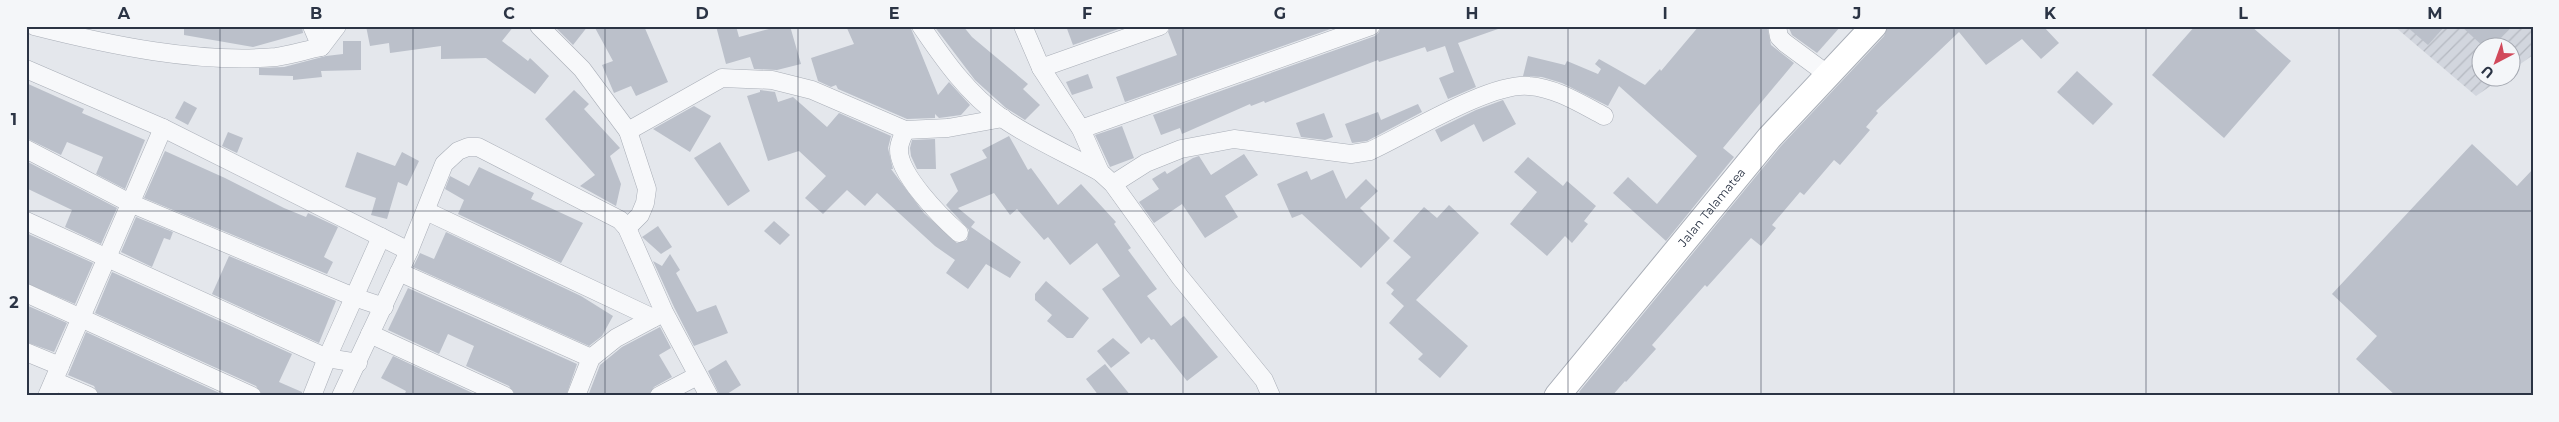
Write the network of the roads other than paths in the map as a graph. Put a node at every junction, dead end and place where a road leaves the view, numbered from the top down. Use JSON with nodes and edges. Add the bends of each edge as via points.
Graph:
{"nodes":[{"id":1,"x":34,"y":26,"type":"edge"},
{"id":2,"x":312,"y":26,"type":"edge"},
{"id":3,"x":336,"y":26,"type":"edge"},
{"id":4,"x":539,"y":26,"type":"edge"},
{"id":5,"x":921,"y":26,"type":"edge"},
{"id":6,"x":1023,"y":26,"type":"edge"},
{"id":7,"x":1160,"y":26,"type":"edge"},
{"id":8,"x":1371,"y":26,"type":"edge"},
{"id":9,"x":1776,"y":26,"type":"edge"},
{"id":10,"x":1874,"y":26,"type":"edge"},
{"id":11,"x":321,"y":47,"type":"junction"},
{"id":12,"x":1041,"y":68,"type":"junction"},
{"id":13,"x":26,"y":69,"type":"edge"},
{"id":14,"x":1827,"y":74,"type":"junction"},
{"id":15,"x":1604,"y":116,"type":"dead end"},
{"id":16,"x":1002,"y":118,"type":"junction"},
{"id":17,"x":163,"y":128,"type":"junction"},
{"id":18,"x":1081,"y":129,"type":"junction"},
{"id":19,"x":905,"y":130,"type":"junction"},
{"id":20,"x":628,"y":131,"type":"junction"},
{"id":21,"x":26,"y":149,"type":"edge"},
{"id":22,"x":1100,"y":172,"type":"junction"},
{"id":23,"x":1113,"y":184,"type":"junction"},
{"id":24,"x":130,"y":203,"type":"junction"},
{"id":25,"x":426,"y":211,"type":"junction"},
{"id":26,"x":26,"y":221,"type":"edge"},
{"id":27,"x":627,"y":228,"type":"junction"},
{"id":28,"x":959,"y":234,"type":"dead end"},
{"id":29,"x":381,"y":236,"type":"junction"},
{"id":30,"x":409,"y":251,"type":"junction"},
{"id":31,"x":106,"y":259,"type":"junction"},
{"id":32,"x":399,"y":272,"type":"junction"},
{"id":33,"x":26,"y":294,"type":"edge"},
{"id":34,"x":354,"y":297,"type":"junction"},
{"id":35,"x":384,"y":307,"type":"junction"},
{"id":36,"x":659,"y":315,"type":"junction"},
{"id":37,"x":81,"y":318,"type":"junction"},
{"id":38,"x":370,"y":334,"type":"junction"},
{"id":39,"x":26,"y":352,"type":"edge"},
{"id":40,"x":327,"y":358,"type":"junction"},
{"id":41,"x":591,"y":358,"type":"junction"},
{"id":42,"x":358,"y":363,"type":"junction"},
{"id":43,"x":697,"y":376,"type":"junction"},
{"id":44,"x":54,"y":381,"type":"edge"},
{"id":45,"x":348,"y":394,"type":"edge"},
{"id":46,"x":496,"y":394,"type":"edge"},
{"id":47,"x":89,"y":396,"type":"edge"},
{"id":48,"x":252,"y":396,"type":"edge"},
{"id":49,"x":312,"y":396,"type":"edge"},
{"id":50,"x":576,"y":396,"type":"edge"},
{"id":51,"x":659,"y":396,"type":"edge"},
{"id":52,"x":709,"y":396,"type":"edge"},
{"id":53,"x":1272,"y":396,"type":"edge"},
{"id":54,"x":1557,"y":396,"type":"edge"}],
"edges":[{"from":1,"to":11,"type":"street","via":[[160,51],[226,58],[277,57]]},
{"from":2,"to":11,"type":"street"},
{"from":3,"to":11,"type":"street"},
{"from":4,"to":20,"type":"street","via":[[582,69]]},
{"from":5,"to":16,"type":"street","via":[[972,93]]},
{"from":6,"to":12,"type":"street"},
{"from":7,"to":12,"type":"street"},
{"from":8,"to":18,"type":"street"},
{"from":9,"to":14,"type":"street","via":[[1785,43]]},
{"from":10,"to":14,"type":"street","name":"Jalan Talamatea"},
{"from":12,"to":18,"type":"street"},
{"from":13,"to":17,"type":"street"},
{"from":14,"to":54,"type":"street","name":"Jalan Talamatea","via":[[1769,138]]},
{"from":15,"to":23,"type":"street","via":[[1563,95],[1531,86],[1512,85],[1477,98],[1370,151],[1351,154],[1234,139],[1209,142],[1146,162]]},
{"from":16,"to":19,"type":"street","via":[[948,128]]},
{"from":16,"to":22,"type":"street"},
{"from":17,"to":24,"type":"street"},
{"from":17,"to":29,"type":"street"},
{"from":18,"to":22,"type":"street"},
{"from":19,"to":20,"type":"street","via":[[812,90],[772,80],[722,78]]},
{"from":19,"to":28,"type":"street","via":[[899,150],[903,166],[933,209]]},
{"from":20,"to":27,"type":"street","via":[[647,188],[640,215]]},
{"from":21,"to":24,"type":"street"},
{"from":22,"to":23,"type":"street"},
{"from":23,"to":53,"type":"street","via":[[1180,277],[1264,380]]},
{"from":24,"to":31,"type":"street"},
{"from":24,"to":34,"type":"street"},
{"from":25,"to":27,"type":"street","via":[[444,164],[458,151],[478,147],[614,216]]},
{"from":25,"to":30,"type":"street"},
{"from":25,"to":36,"type":"street"},
{"from":26,"to":31,"type":"street"},
{"from":27,"to":36,"type":"street"},
{"from":29,"to":30,"type":"street"},
{"from":29,"to":34,"type":"street"},
{"from":30,"to":32,"type":"street"},
{"from":31,"to":37,"type":"street"},
{"from":31,"to":40,"type":"street"},
{"from":32,"to":35,"type":"street"},
{"from":32,"to":41,"type":"street"},
{"from":33,"to":37,"type":"street"},
{"from":34,"to":35,"type":"street"},
{"from":34,"to":40,"type":"street"},
{"from":35,"to":38,"type":"street"},
{"from":36,"to":41,"type":"street","via":[[616,338]]},
{"from":36,"to":43,"type":"street"},
{"from":37,"to":44,"type":"street"},
{"from":37,"to":48,"type":"street"},
{"from":38,"to":42,"type":"street"},
{"from":38,"to":46,"type":"street"},
{"from":39,"to":44,"type":"street"},
{"from":40,"to":42,"type":"street"},
{"from":40,"to":49,"type":"street"},
{"from":41,"to":50,"type":"street"},
{"from":42,"to":45,"type":"street"},
{"from":43,"to":51,"type":"street"},
{"from":43,"to":52,"type":"street"},
{"from":44,"to":47,"type":"street"}]}
